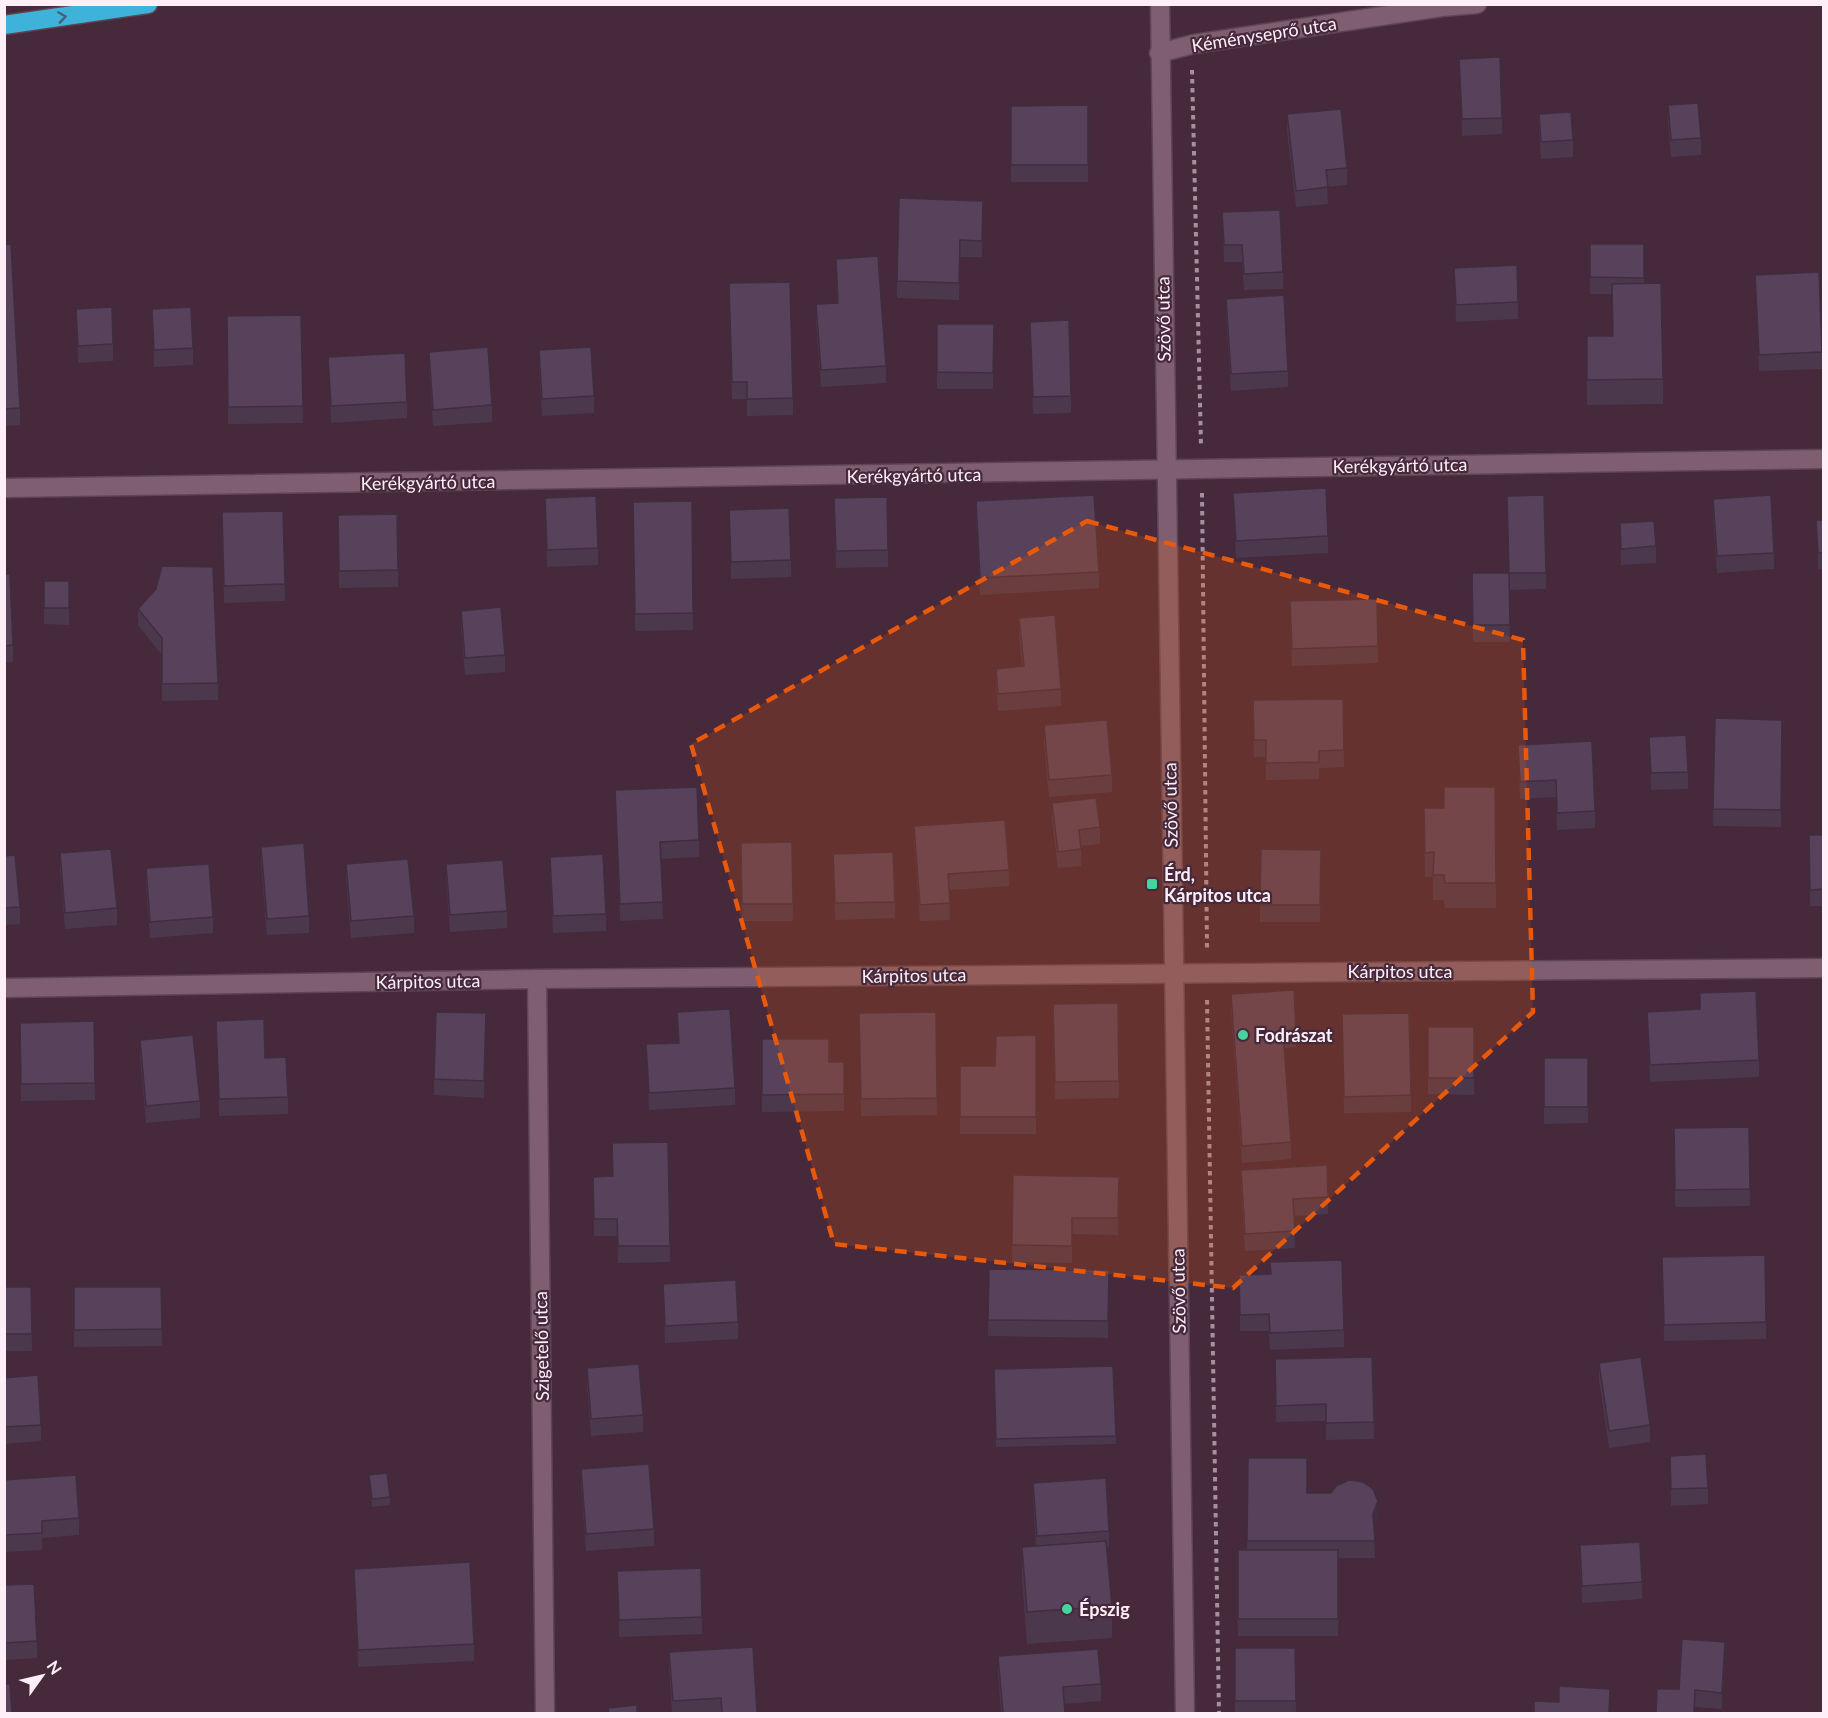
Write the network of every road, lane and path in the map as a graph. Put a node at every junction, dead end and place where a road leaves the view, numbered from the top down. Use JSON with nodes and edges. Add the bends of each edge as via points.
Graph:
{"nodes":[{"id":1,"x":148,"y":4,"type":"edge"},
{"id":2,"x":1160,"y":4,"type":"edge"},
{"id":3,"x":1477,"y":4,"type":"edge"},
{"id":4,"x":4,"y":25,"type":"edge"},
{"id":5,"x":1191,"y":45,"type":"junction"},
{"id":6,"x":1159,"y":53,"type":"junction"},
{"id":7,"x":1824,"y":459,"type":"edge"},
{"id":8,"x":1202,"y":468,"type":"junction"},
{"id":9,"x":1166,"y":469,"type":"junction"},
{"id":10,"x":4,"y":488,"type":"edge"},
{"id":11,"x":1824,"y":968,"type":"edge"},
{"id":12,"x":1172,"y":973,"type":"junction"},
{"id":13,"x":1207,"y":973,"type":"junction"},
{"id":14,"x":537,"y":979,"type":"junction"},
{"id":15,"x":4,"y":988,"type":"edge"},
{"id":16,"x":545,"y":1713,"type":"edge"},
{"id":17,"x":1185,"y":1713,"type":"edge"},
{"id":18,"x":1219,"y":1713,"type":"edge"}],
"edges":[{"from":4,"to":1,"type":"highway","one_way":true},
{"from":2,"to":6,"type":"street","name":"Szövő utca"},
{"from":3,"to":5,"type":"street","name":"Kéményseprő utca"},
{"from":5,"to":6,"type":"street","name":"Kéményseprő utca"},
{"from":5,"to":8,"type":"path"},
{"from":6,"to":9,"type":"street","name":"Szövő utca"},
{"from":7,"to":8,"type":"street","name":"Kerékgyártó utca"},
{"from":8,"to":9,"type":"street","name":"Kerékgyártó utca"},
{"from":8,"to":13,"type":"path"},
{"from":9,"to":10,"type":"street","name":"Kerékgyártó utca"},
{"from":9,"to":12,"type":"street","name":"Szövő utca"},
{"from":11,"to":13,"type":"street","name":"Kárpitos utca"},
{"from":12,"to":13,"type":"street","name":"Kárpitos utca"},
{"from":12,"to":14,"type":"street","name":"Kárpitos utca"},
{"from":12,"to":17,"type":"street","name":"Szövő utca"},
{"from":13,"to":18,"type":"path"},
{"from":14,"to":15,"type":"street","name":"Kárpitos utca"},
{"from":14,"to":16,"type":"street","name":"Szigetelő utca"}]}
